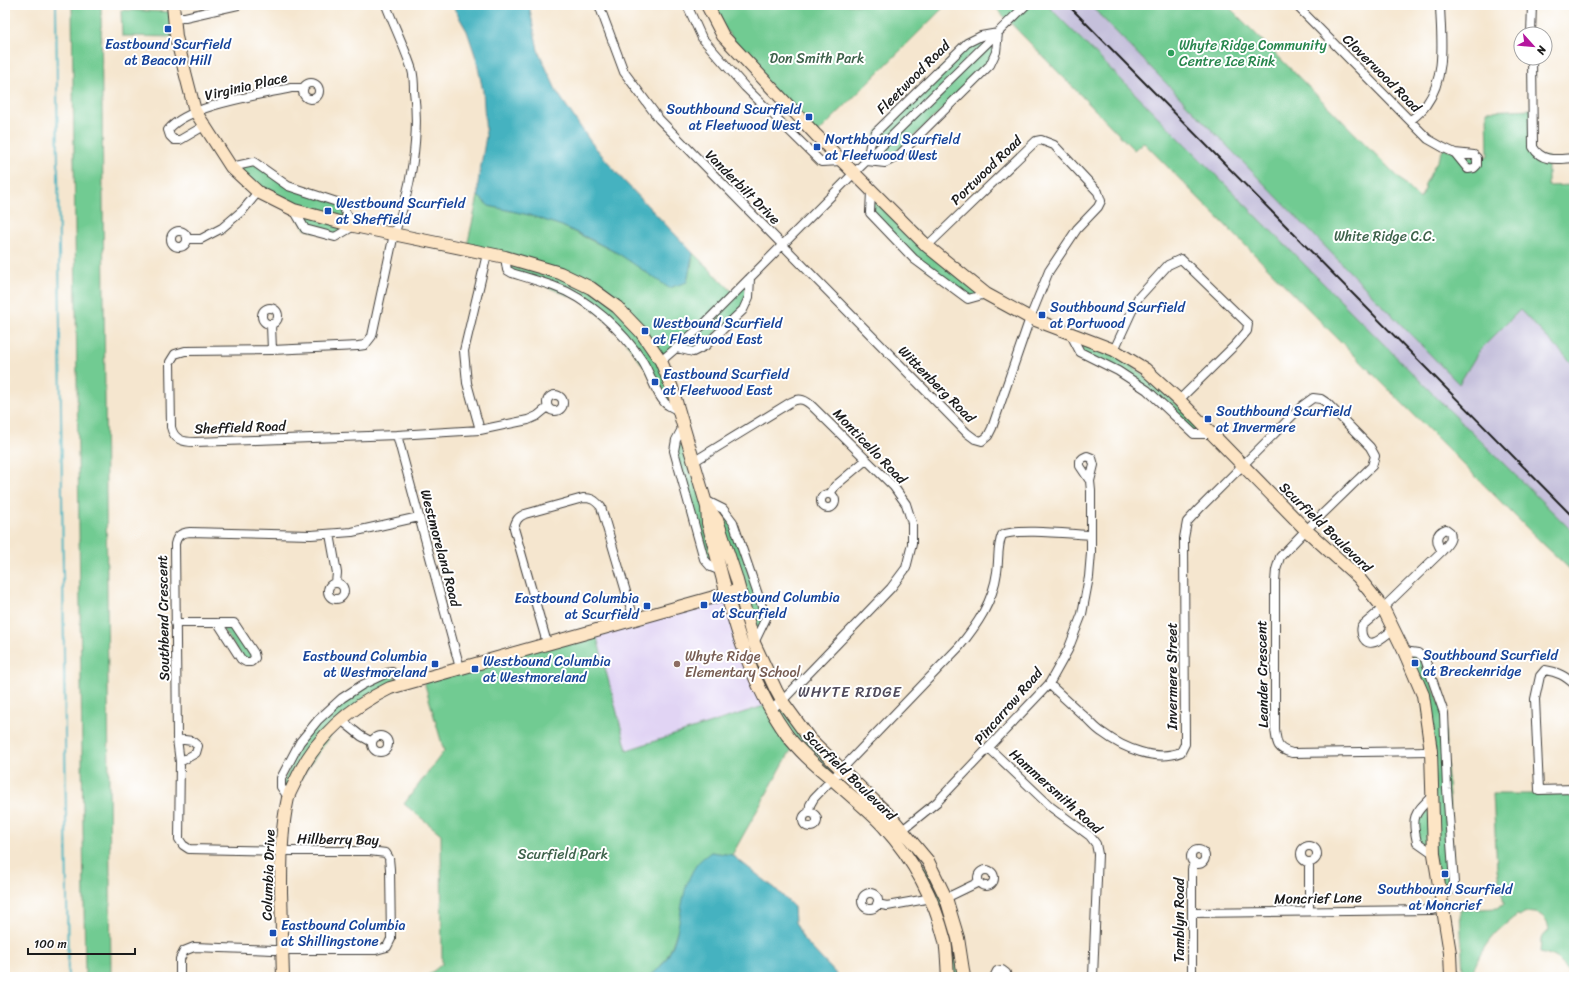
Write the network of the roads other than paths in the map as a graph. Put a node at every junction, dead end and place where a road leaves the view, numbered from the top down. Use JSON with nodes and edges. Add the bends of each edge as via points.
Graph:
{"nodes":[{"id":1,"x":238,"y":5,"type":"edge"},
{"id":2,"x":386,"y":5,"type":"edge"},
{"id":3,"x":599,"y":5,"type":"edge"},
{"id":4,"x":687,"y":5,"type":"edge"},
{"id":5,"x":707,"y":5,"type":"edge"},
{"id":6,"x":1026,"y":5,"type":"edge"},
{"id":7,"x":1296,"y":5,"type":"edge"},
{"id":8,"x":1440,"y":5,"type":"edge"},
{"id":9,"x":1532,"y":5,"type":"edge"},
{"id":10,"x":173,"y":11,"type":"edge"},
{"id":11,"x":1531,"y":26,"type":"edge"},
{"id":12,"x":998,"y":33,"type":"junction"},
{"id":13,"x":1532,"y":66,"type":"edge"},
{"id":14,"x":303,"y":88,"type":"dead end"},
{"id":15,"x":195,"y":111,"type":"junction"},
{"id":16,"x":1411,"y":120,"type":"junction"},
{"id":17,"x":204,"y":126,"type":"junction"},
{"id":18,"x":1455,"y":153,"type":"dead end"},
{"id":19,"x":1574,"y":158,"type":"edge"},
{"id":20,"x":842,"y":161,"type":"junction"},
{"id":21,"x":868,"y":161,"type":"junction"},
{"id":22,"x":231,"y":167,"type":"junction"},
{"id":23,"x":854,"y":174,"type":"junction"},
{"id":24,"x":871,"y":191,"type":"junction"},
{"id":25,"x":258,"y":192,"type":"junction"},
{"id":26,"x":354,"y":226,"type":"junction"},
{"id":27,"x":394,"y":234,"type":"junction"},
{"id":28,"x":186,"y":239,"type":"dead end"},
{"id":29,"x":783,"y":246,"type":"junction"},
{"id":30,"x":927,"y":246,"type":"junction"},
{"id":31,"x":487,"y":254,"type":"junction"},
{"id":32,"x":505,"y":257,"type":"junction"},
{"id":33,"x":750,"y":278,"type":"junction"},
{"id":34,"x":986,"y":294,"type":"junction"},
{"id":35,"x":1030,"y":318,"type":"junction"},
{"id":36,"x":271,"y":325,"type":"dead end"},
{"id":37,"x":1069,"y":332,"type":"junction"},
{"id":38,"x":677,"y":348,"type":"junction"},
{"id":39,"x":272,"y":350,"type":"junction"},
{"id":40,"x":1114,"y":350,"type":"junction"},
{"id":41,"x":661,"y":361,"type":"junction"},
{"id":42,"x":1179,"y":400,"type":"junction"},
{"id":43,"x":548,"y":407,"type":"dead end"},
{"id":44,"x":678,"y":411,"type":"junction"},
{"id":45,"x":683,"y":427,"type":"junction"},
{"id":46,"x":480,"y":430,"type":"junction"},
{"id":47,"x":1212,"y":434,"type":"junction"},
{"id":48,"x":397,"y":435,"type":"junction"},
{"id":49,"x":866,"y":460,"type":"junction"},
{"id":50,"x":693,"y":462,"type":"junction"},
{"id":51,"x":1242,"y":465,"type":"junction"},
{"id":52,"x":1090,"y":480,"type":"dead end"},
{"id":53,"x":830,"y":494,"type":"dead end"},
{"id":54,"x":706,"y":504,"type":"junction"},
{"id":55,"x":419,"y":517,"type":"junction"},
{"id":56,"x":1306,"y":530,"type":"junction"},
{"id":57,"x":330,"y":534,"type":"junction"},
{"id":58,"x":1091,"y":534,"type":"junction"},
{"id":59,"x":1442,"y":551,"type":"dead end"},
{"id":60,"x":721,"y":571,"type":"junction"},
{"id":61,"x":336,"y":583,"type":"dead end"},
{"id":62,"x":739,"y":590,"type":"junction"},
{"id":63,"x":727,"y":594,"type":"junction"},
{"id":64,"x":1383,"y":608,"type":"junction"},
{"id":65,"x":634,"y":618,"type":"junction"},
{"id":66,"x":175,"y":623,"type":"junction"},
{"id":67,"x":218,"y":623,"type":"junction"},
{"id":68,"x":1394,"y":629,"type":"junction"},
{"id":69,"x":547,"y":643,"type":"junction"},
{"id":70,"x":754,"y":643,"type":"junction"},
{"id":71,"x":1404,"y":651,"type":"junction"},
{"id":72,"x":460,"y":668,"type":"junction"},
{"id":73,"x":406,"y":683,"type":"junction"},
{"id":74,"x":1049,"y":684,"type":"junction"},
{"id":75,"x":1574,"y":684,"type":"edge"},
{"id":76,"x":782,"y":701,"type":"junction"},
{"id":77,"x":770,"y":710,"type":"junction"},
{"id":78,"x":341,"y":720,"type":"junction"},
{"id":79,"x":177,"y":739,"type":"junction"},
{"id":80,"x":372,"y":742,"type":"dead end"},
{"id":81,"x":989,"y":748,"type":"junction"},
{"id":82,"x":1431,"y":751,"type":"junction"},
{"id":83,"x":180,"y":762,"type":"junction"},
{"id":84,"x":841,"y":769,"type":"junction"},
{"id":85,"x":832,"y":778,"type":"junction"},
{"id":86,"x":1574,"y":789,"type":"edge"},
{"id":87,"x":288,"y":797,"type":"junction"},
{"id":88,"x":1432,"y":797,"type":"junction"},
{"id":89,"x":809,"y":813,"type":"dead end"},
{"id":90,"x":903,"y":830,"type":"junction"},
{"id":91,"x":893,"y":838,"type":"junction"},
{"id":92,"x":281,"y":851,"type":"junction"},
{"id":93,"x":1434,"y":854,"type":"junction"},
{"id":94,"x":1194,"y":862,"type":"dead end"},
{"id":95,"x":1309,"y":862,"type":"dead end"},
{"id":96,"x":979,"y":882,"type":"dead end"},
{"id":97,"x":1441,"y":896,"type":"junction"},
{"id":98,"x":932,"y":898,"type":"junction"},
{"id":99,"x":946,"y":898,"type":"junction"},
{"id":100,"x":877,"y":904,"type":"dead end"},
{"id":101,"x":1443,"y":908,"type":"junction"},
{"id":102,"x":1309,"y":911,"type":"junction"},
{"id":103,"x":1192,"y":913,"type":"junction"},
{"id":104,"x":282,"y":950,"type":"junction"},
{"id":105,"x":180,"y":977,"type":"edge"},
{"id":106,"x":282,"y":977,"type":"edge"},
{"id":107,"x":948,"y":977,"type":"edge"},
{"id":108,"x":964,"y":977,"type":"edge"},
{"id":109,"x":994,"y":977,"type":"edge"},
{"id":110,"x":1007,"y":977,"type":"edge"},
{"id":111,"x":1094,"y":977,"type":"edge"},
{"id":112,"x":1192,"y":977,"type":"edge"},
{"id":113,"x":1451,"y":977,"type":"edge"}],
"edges":[{"from":1,"to":10,"type":"street","via":[[185,17]]},
{"from":2,"to":27,"type":"street","via":[[412,71],[416,108],[416,143],[403,207]]},
{"from":3,"to":29,"type":"street","name":"Vanderbilt Drive","via":[[624,72],[659,119]]},
{"from":4,"to":20,"type":"street","via":[[702,38],[745,87],[821,162]]},
{"from":5,"to":20,"type":"street","name":"Scurfield Boulevard","via":[[723,36]]},
{"from":6,"to":12,"type":"street","name":"Fleetwood Road"},
{"from":7,"to":16,"type":"street","name":"Cloverwood Road"},
{"from":8,"to":16,"type":"street","via":[[1441,64],[1437,86],[1426,106]]},
{"from":9,"to":11,"type":"street"},
{"from":10,"to":15,"type":"street","name":"Scurfield Boulevard","via":[[176,37]]},
{"from":12,"to":21,"type":"street","name":"Fleetwood Road"},
{"from":12,"to":21,"type":"street","name":"Fleetwood Road","via":[[981,36],[966,43],[876,132],[870,145]]},
{"from":12,"to":21,"type":"street","via":[[996,52],[990,65],[898,156],[885,163]]},
{"from":13,"to":19,"type":"street","via":[[1533,147],[1542,158]]},
{"from":14,"to":15,"type":"street","name":"Virginia Place","via":[[290,88]]},
{"from":15,"to":17,"type":"street","name":"Scurfield Boulevard"},
{"from":15,"to":17,"type":"street","name":"Virginia Place","via":[[173,124],[168,130],[170,136],[174,140],[180,140]]},
{"from":16,"to":18,"type":"street","name":"Cloverwood Road","via":[[1428,139]]},
{"from":17,"to":22,"type":"street","name":"Scurfield Boulevard"},
{"from":20,"to":23,"type":"street","name":"Scurfield Boulevard"},
{"from":21,"to":23,"type":"street","name":"Fleetwood Road"},
{"from":22,"to":25,"type":"street","name":"Scurfield Boulevard"},
{"from":22,"to":26,"type":"street","via":[[254,162],[288,186],[340,203]]},
{"from":23,"to":24,"type":"street","name":"Scurfield Boulevard"},
{"from":23,"to":29,"type":"street","name":"Fleetwood Road"},
{"from":24,"to":30,"type":"street","name":"Scurfield Boulevard"},
{"from":24,"to":34,"type":"street","via":[[870,213],[914,259],[968,300]]},
{"from":25,"to":26,"type":"street","name":"Scurfield Boulevard","via":[[294,210]]},
{"from":25,"to":28,"type":"street","via":[[243,210],[222,228],[201,239]]},
{"from":26,"to":27,"type":"street","name":"Scurfield Boulevard"},
{"from":27,"to":31,"type":"street","name":"Scurfield Boulevard"},
{"from":27,"to":39,"type":"street","name":"Sheffield Road","via":[[374,328],[365,345]]},
{"from":29,"to":33,"type":"street","name":"Fleetwood Road"},
{"from":29,"to":35,"type":"street","name":"Wittenberg Road","via":[[975,439],[982,440],[988,436],[992,428]]},
{"from":30,"to":34,"type":"street","name":"Scurfield Boulevard"},
{"from":30,"to":35,"type":"street","name":"Portwood Road","via":[[1036,141],[1041,140],[1054,145],[1098,192],[1101,201],[1077,229],[1049,271]]},
{"from":31,"to":32,"type":"street","name":"Scurfield Boulevard"},
{"from":31,"to":46,"type":"street","via":[[464,351],[467,383]]},
{"from":32,"to":41,"type":"street","name":"Scurfield Boulevard","via":[[560,273],[591,288],[617,307],[636,327]]},
{"from":32,"to":44,"type":"street","via":[[507,270],[569,293],[598,312],[616,328],[643,362],[663,401]]},
{"from":33,"to":38,"type":"street","name":"Fleetwood Road"},
{"from":33,"to":38,"type":"street","via":[[749,297],[743,310],[706,346],[693,352]]},
{"from":34,"to":35,"type":"street","name":"Scurfield Boulevard"},
{"from":35,"to":37,"type":"street","name":"Scurfield Boulevard"},
{"from":36,"to":39,"type":"street"},
{"from":37,"to":40,"type":"street","name":"Scurfield Boulevard"},
{"from":37,"to":47,"type":"street","via":[[1080,352],[1118,370],[1147,390],[1194,434]]},
{"from":38,"to":41,"type":"street","name":"Fleetwood Road"},
{"from":39,"to":48,"type":"street","name":"Sheffield Road","via":[[185,350],[174,354],[170,362],[171,412],[173,433],[176,438],[195,442]]},
{"from":40,"to":42,"type":"street","name":"Scurfield Boulevard","via":[[1145,369]]},
{"from":40,"to":42,"type":"street","via":[[1138,298],[1168,265],[1181,259],[1248,324],[1247,331],[1236,344]]},
{"from":41,"to":44,"type":"street","name":"Scurfield Boulevard"},
{"from":42,"to":47,"type":"street","name":"Scurfield Boulevard"},
{"from":43,"to":46,"type":"street","name":"Sheffield Road","via":[[528,420]]},
{"from":44,"to":45,"type":"street","name":"Scurfield Boulevard"},
{"from":45,"to":50,"type":"street","name":"Scurfield Boulevard"},
{"from":45,"to":60,"type":"street","via":[[674,451],[704,559]]},
{"from":46,"to":48,"type":"street","name":"Sheffield Road"},
{"from":47,"to":51,"type":"street","name":"Scurfield Boulevard"},
{"from":48,"to":55,"type":"street","name":"Westmoreland Road"},
{"from":49,"to":50,"type":"street","name":"Monticello Road","via":[[813,406],[802,399],[796,399]]},
{"from":49,"to":53,"type":"street","via":[[835,486]]},
{"from":49,"to":76,"type":"street","name":"Monticello Road","via":[[906,504],[912,523],[912,544],[906,568],[891,588]]},
{"from":50,"to":54,"type":"street","name":"Scurfield Boulevard"},
{"from":51,"to":56,"type":"street","name":"Scurfield Boulevard"},
{"from":51,"to":56,"type":"street","via":[[1313,398],[1328,403],[1370,447],[1375,456],[1374,462]]},
{"from":51,"to":74,"type":"street","name":"Invermere Street","via":[[1188,522],[1184,538],[1185,744],[1181,752],[1170,755],[1155,754],[1121,744],[1103,733]]},
{"from":52,"to":58,"type":"street","name":"Pincarrow Road"},
{"from":54,"to":60,"type":"street","name":"Scurfield Boulevard","via":[[708,524]]},
{"from":54,"to":62,"type":"street","name":"Scurfield Boulevard","via":[[717,520]]},
{"from":54,"to":70,"type":"street","via":[[724,509],[733,522],[751,573],[766,618]]},
{"from":55,"to":57,"type":"street","name":"Southbend Crescent","via":[[352,532]]},
{"from":55,"to":72,"type":"street","name":"Westmoreland Road"},
{"from":56,"to":64,"type":"street","name":"Scurfield Boulevard","via":[[1358,577]]},
{"from":56,"to":82,"type":"street","name":"Leander Crescent","via":[[1280,557],[1274,582],[1277,744],[1282,750],[1292,752]]},
{"from":57,"to":61,"type":"street","via":[[337,573]]},
{"from":57,"to":66,"type":"street","name":"Southbend Crescent","via":[[182,533],[177,537],[175,544]]},
{"from":58,"to":74,"type":"street","name":"Pincarrow Road","via":[[1089,577],[1082,614],[1068,650]]},
{"from":58,"to":84,"type":"street","via":[[1009,532],[1002,535],[993,590],[972,631]]},
{"from":59,"to":64,"type":"street"},
{"from":60,"to":63,"type":"street","name":"Scurfield Boulevard"},
{"from":62,"to":63,"type":"street","name":"Columbia Drive"},
{"from":62,"to":70,"type":"street","name":"Scurfield Boulevard"},
{"from":63,"to":65,"type":"street","name":"Columbia Drive"},
{"from":63,"to":77,"type":"street","name":"Scurfield Boulevard","via":[[742,647]]},
{"from":64,"to":68,"type":"street","name":"Scurfield Boulevard"},
{"from":64,"to":68,"type":"street","via":[[1362,626],[1362,637],[1375,643]]},
{"from":65,"to":69,"type":"street","name":"Columbia Drive"},
{"from":65,"to":69,"type":"street","via":[[601,506],[596,501],[583,498],[525,514],[515,522],[514,528]]},
{"from":66,"to":67,"type":"street"},
{"from":66,"to":79,"type":"street","name":"Southbend Crescent"},
{"from":67,"to":67,"type":"street","via":[[241,658],[251,662],[255,658],[254,653],[234,623]]},
{"from":68,"to":71,"type":"street","name":"Scurfield Boulevard"},
{"from":69,"to":72,"type":"street","name":"Columbia Drive"},
{"from":70,"to":76,"type":"street","name":"Scurfield Boulevard"},
{"from":71,"to":82,"type":"street","name":"Scurfield Boulevard","via":[[1423,695]]},
{"from":71,"to":97,"type":"street","via":[[1418,653],[1425,660],[1444,713],[1454,883],[1451,890]]},
{"from":72,"to":73,"type":"street","name":"Columbia Drive"},
{"from":73,"to":78,"type":"street","name":"Columbia Drive","via":[[375,695]]},
{"from":73,"to":87,"type":"street","name":"Columbia Drive","via":[[392,672],[387,672],[342,698],[318,720],[300,742],[281,778],[281,787]]},
{"from":74,"to":81,"type":"street","name":"Pincarrow Road"},
{"from":75,"to":86,"type":"street","via":[[1557,672],[1546,670],[1540,676],[1535,699],[1539,790]]},
{"from":76,"to":77,"type":"street","name":"Monticello Road"},
{"from":76,"to":84,"type":"street","name":"Scurfield Boulevard","via":[[809,738]]},
{"from":77,"to":85,"type":"street","name":"Scurfield Boulevard","via":[[788,737]]},
{"from":78,"to":80,"type":"street"},
{"from":78,"to":87,"type":"street","name":"Columbia Drive","via":[[314,749]]},
{"from":79,"to":83,"type":"street","name":"Southbend Crescent"},
{"from":79,"to":83,"type":"street","via":[[192,741],[198,746],[196,753]]},
{"from":81,"to":90,"type":"street","name":"Pincarrow Road","via":[[937,802]]},
{"from":81,"to":111,"type":"street","name":"Hammersmith Road","via":[[1051,807],[1090,836],[1096,844],[1098,854]]},
{"from":82,"to":88,"type":"street","name":"Scurfield Boulevard"},
{"from":83,"to":92,"type":"street","name":"Southbend Crescent","via":[[179,839],[184,845],[189,849]]},
{"from":84,"to":85,"type":"street"},
{"from":84,"to":90,"type":"street","name":"Scurfield Boulevard"},
{"from":85,"to":89,"type":"street","via":[[814,798]]},
{"from":85,"to":91,"type":"street","name":"Scurfield Boulevard"},
{"from":87,"to":92,"type":"street","name":"Columbia Drive"},
{"from":88,"to":93,"type":"street","name":"Scurfield Boulevard"},
{"from":88,"to":93,"type":"street","via":[[1416,813],[1414,820],[1418,842]]},
{"from":90,"to":91,"type":"street","name":"Pincarrow Road"},
{"from":90,"to":99,"type":"street","name":"Scurfield Boulevard","via":[[928,861]]},
{"from":91,"to":98,"type":"street","name":"Scurfield Boulevard","via":[[915,866]]},
{"from":92,"to":104,"type":"street","name":"Columbia Drive"},
{"from":92,"to":104,"type":"street","name":"Hillberry Bay","via":[[369,851],[386,854],[390,869],[391,929],[391,939],[387,947],[382,949]]},
{"from":93,"to":97,"type":"street","name":"Scurfield Boulevard"},
{"from":94,"to":103,"type":"street","name":"Tamblyn Road"},
{"from":95,"to":102,"type":"street"},
{"from":96,"to":99,"type":"street"},
{"from":97,"to":101,"type":"street","name":"Scurfield Boulevard"},
{"from":98,"to":100,"type":"street","via":[[887,906]]},
{"from":98,"to":107,"type":"street","name":"Scurfield Boulevard","via":[[945,942]]},
{"from":99,"to":108,"type":"street","name":"Scurfield Boulevard","via":[[958,938]]},
{"from":101,"to":102,"type":"street","name":"Moncrief Lane"},
{"from":101,"to":113,"type":"street","name":"Scurfield Boulevard"},
{"from":102,"to":103,"type":"street","name":"Moncrief Lane"},
{"from":103,"to":112,"type":"street","name":"Tamblyn Road"},
{"from":104,"to":105,"type":"street","via":[[194,947],[184,950],[180,960]]},
{"from":104,"to":106,"type":"street","name":"Columbia Drive"},
{"from":109,"to":110,"type":"street","via":[[997,971],[1002,970]]}]}
